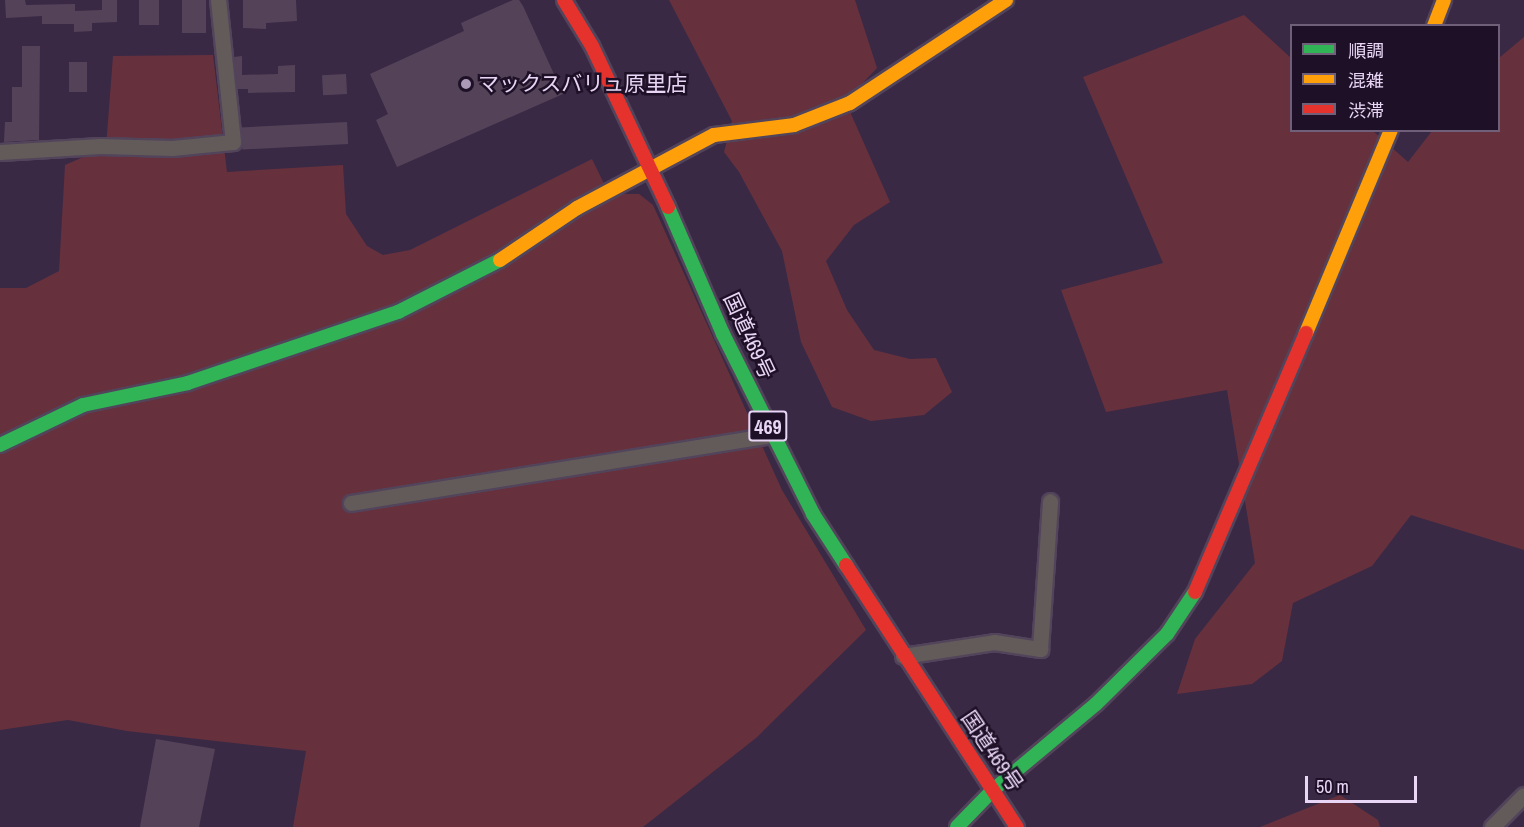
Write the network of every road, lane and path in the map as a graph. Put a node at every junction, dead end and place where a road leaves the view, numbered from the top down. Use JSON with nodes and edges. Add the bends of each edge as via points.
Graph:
{"nodes":[{"id":1,"x":218,"y":0,"type":"edge"},
{"id":2,"x":564,"y":0,"type":"edge"},
{"id":3,"x":1006,"y":0,"type":"edge"},
{"id":4,"x":1444,"y":0,"type":"edge"},
{"id":5,"x":1435,"y":24,"type":"edge"},
{"id":6,"x":1390,"y":132,"type":"edge"},
{"id":7,"x":0,"y":152,"type":"edge"},
{"id":8,"x":651,"y":167,"type":"junction"},
{"id":9,"x":773,"y":435,"type":"junction"},
{"id":10,"x":0,"y":445,"type":"edge"},
{"id":11,"x":1050,"y":501,"type":"dead end"},
{"id":12,"x":351,"y":503,"type":"dead end"},
{"id":13,"x":903,"y":656,"type":"junction"},
{"id":14,"x":993,"y":790,"type":"junction"},
{"id":15,"x":1524,"y":795,"type":"edge"},
{"id":16,"x":957,"y":827,"type":"edge"},
{"id":17,"x":1017,"y":827,"type":"edge"},
{"id":18,"x":1492,"y":827,"type":"edge"}],
"edges":[{"from":1,"to":7,"type":"street","via":[[233,142],[172,148],[100,146]]},
{"from":2,"to":8,"type":"main road","name":"国道469号","number":"469","via":[[592,46]]},
{"from":3,"to":8,"type":"main road","via":[[850,103],[794,125],[714,135]]},
{"from":4,"to":5,"type":"main road"},
{"from":6,"to":14,"type":"main road","via":[[1204,578],[1159,642],[1096,704]]},
{"from":8,"to":9,"type":"main road","name":"国道469号","number":"469","via":[[723,334]]},
{"from":8,"to":10,"type":"main road","via":[[577,208],[502,259],[398,312],[188,383],[82,405]]},
{"from":9,"to":12,"type":"street"},
{"from":9,"to":13,"type":"main road","name":"国道469号","number":"469","via":[[813,514]]},
{"from":11,"to":13,"type":"street","via":[[1040,649],[994,642]]},
{"from":13,"to":14,"type":"main road","name":"国道469号","number":"469"},
{"from":14,"to":16,"type":"main road"},
{"from":14,"to":17,"type":"main road","name":"国道469号","number":"469"},
{"from":15,"to":18,"type":"street"}]}
